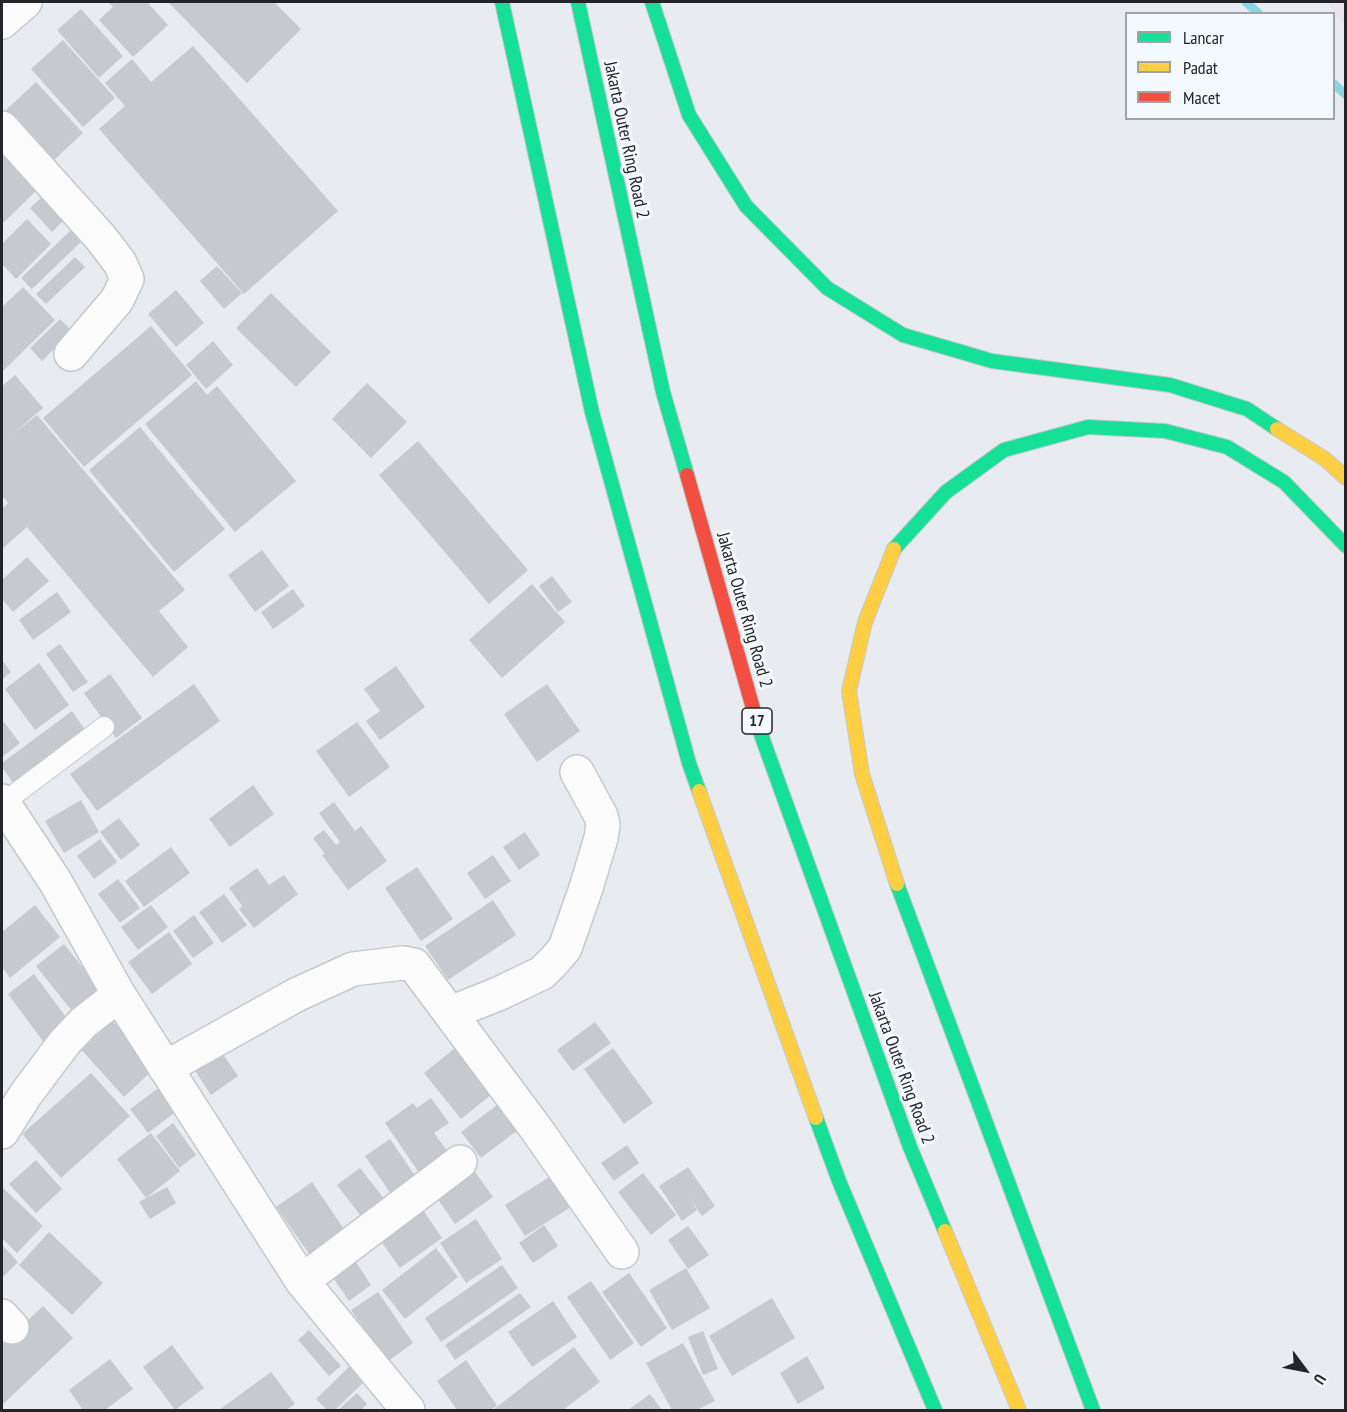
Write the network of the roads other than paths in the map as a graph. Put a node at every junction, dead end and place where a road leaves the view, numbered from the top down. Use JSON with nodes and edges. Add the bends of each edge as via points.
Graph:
{"nodes":[{"id":1,"x":26,"y":2,"type":"edge"},
{"id":2,"x":502,"y":2,"type":"edge"},
{"id":3,"x":652,"y":2,"type":"edge"},
{"id":4,"x":578,"y":4,"type":"edge"},
{"id":5,"x":2,"y":22,"type":"edge"},
{"id":6,"x":2,"y":128,"type":"edge"},
{"id":7,"x":71,"y":354,"type":"dead end"},
{"id":8,"x":1346,"y":478,"type":"edge"},
{"id":9,"x":1346,"y":546,"type":"edge"},
{"id":10,"x":104,"y":727,"type":"dead end"},
{"id":11,"x":577,"y":772,"type":"dead end"},
{"id":12,"x":2,"y":802,"type":"edge"},
{"id":13,"x":119,"y":995,"type":"junction"},
{"id":14,"x":450,"y":1013,"type":"junction"},
{"id":15,"x":165,"y":1068,"type":"junction"},
{"id":16,"x":2,"y":1132,"type":"edge"},
{"id":17,"x":460,"y":1162,"type":"dead end"},
{"id":18,"x":622,"y":1252,"type":"dead end"},
{"id":19,"x":302,"y":1281,"type":"junction"},
{"id":20,"x":408,"y":1410,"type":"edge"},
{"id":21,"x":935,"y":1410,"type":"edge"},
{"id":22,"x":1019,"y":1410,"type":"edge"},
{"id":23,"x":1093,"y":1410,"type":"edge"}],
"edges":[{"from":1,"to":5,"type":"street"},
{"from":2,"to":21,"type":"highway","via":[[592,412],[689,763],[839,1180]]},
{"from":3,"to":8,"type":"highway","via":[[689,115],[746,206],[827,288],[903,335],[992,361],[1170,385],[1247,409],[1325,459]]},
{"from":4,"to":22,"type":"highway","name":"Jakarta Outer Ring Road 2","number":"17","via":[[663,392],[763,742],[910,1147]]},
{"from":6,"to":7,"type":"street","via":[[101,238],[127,279],[117,300]]},
{"from":9,"to":23,"type":"highway","via":[[1284,482],[1227,447],[1166,431],[1088,427],[1004,450],[946,492],[895,546],[865,622],[849,692],[862,774],[890,864]]},
{"from":10,"to":12,"type":"lane"},
{"from":11,"to":14,"type":"street","via":[[603,825],[564,948],[542,973]]},
{"from":12,"to":13,"type":"street","via":[[55,881]]},
{"from":13,"to":15,"type":"street"},
{"from":13,"to":16,"type":"street","via":[[65,1042]]},
{"from":14,"to":15,"type":"street","via":[[414,965],[353,969],[296,995]]},
{"from":14,"to":18,"type":"street"},
{"from":15,"to":19,"type":"street"},
{"from":17,"to":19,"type":"street"},
{"from":19,"to":20,"type":"street"}]}
